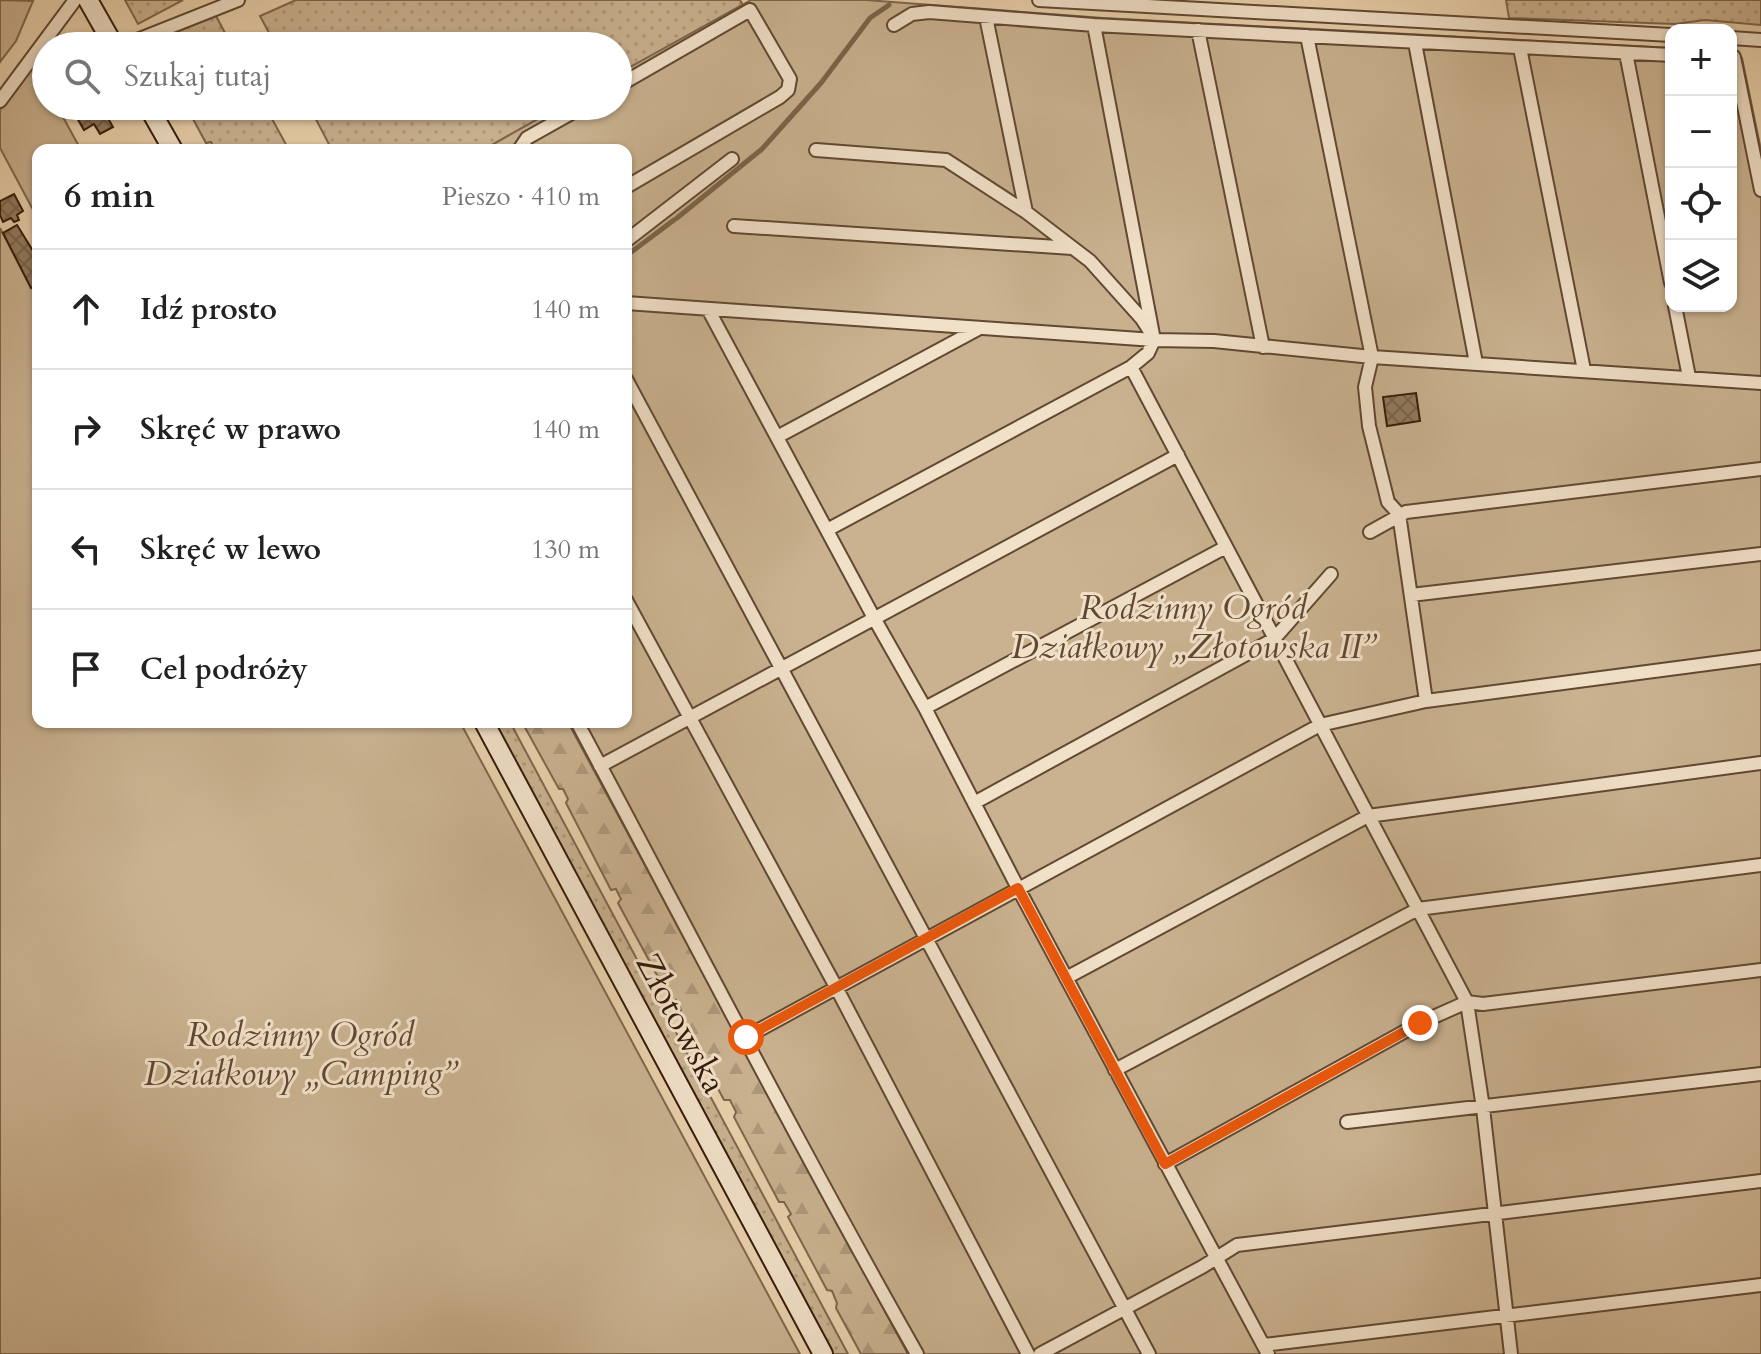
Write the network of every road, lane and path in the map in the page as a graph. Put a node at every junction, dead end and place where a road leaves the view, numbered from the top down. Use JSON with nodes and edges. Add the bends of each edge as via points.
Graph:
{"nodes":[{"id":1,"x":75,"y":0,"type":"edge"},
{"id":2,"x":88,"y":0,"type":"edge"},
{"id":3,"x":238,"y":0,"type":"edge"},
{"id":4,"x":1039,"y":0,"type":"edge"},
{"id":5,"x":750,"y":5,"type":"edge"},
{"id":6,"x":986,"y":17,"type":"junction"},
{"id":7,"x":894,"y":25,"type":"dead end"},
{"id":8,"x":1094,"y":25,"type":"junction"},
{"id":9,"x":1198,"y":30,"type":"junction"},
{"id":10,"x":51,"y":32,"type":"edge"},
{"id":11,"x":106,"y":32,"type":"edge"},
{"id":12,"x":157,"y":32,"type":"edge"},
{"id":13,"x":1665,"y":35,"type":"edge"},
{"id":14,"x":1307,"y":36,"type":"junction"},
{"id":15,"x":1737,"y":38,"type":"edge"},
{"id":16,"x":1761,"y":40,"type":"edge"},
{"id":17,"x":1415,"y":43,"type":"junction"},
{"id":18,"x":1520,"y":48,"type":"junction"},
{"id":19,"x":1626,"y":53,"type":"junction"},
{"id":20,"x":1665,"y":55,"type":"edge"},
{"id":21,"x":32,"y":58,"type":"edge"},
{"id":22,"x":632,"y":77,"type":"edge"},
{"id":23,"x":1737,"y":79,"type":"edge"},
{"id":24,"x":0,"y":101,"type":"edge"},
{"id":25,"x":156,"y":120,"type":"edge"},
{"id":26,"x":559,"y":120,"type":"edge"},
{"id":27,"x":170,"y":144,"type":"edge"},
{"id":28,"x":523,"y":144,"type":"edge"},
{"id":29,"x":816,"y":150,"type":"dead end"},
{"id":30,"x":732,"y":159,"type":"dead end"},
{"id":31,"x":632,"y":183,"type":"edge"},
{"id":32,"x":1761,"y":190,"type":"edge"},
{"id":33,"x":1026,"y":212,"type":"junction"},
{"id":34,"x":734,"y":226,"type":"dead end"},
{"id":35,"x":632,"y":236,"type":"edge"},
{"id":36,"x":1072,"y":248,"type":"junction"},
{"id":37,"x":1665,"y":252,"type":"edge"},
{"id":38,"x":632,"y":303,"type":"edge"},
{"id":39,"x":708,"y":309,"type":"junction"},
{"id":40,"x":1676,"y":312,"type":"edge"},
{"id":41,"x":980,"y":328,"type":"junction"},
{"id":42,"x":1154,"y":340,"type":"junction"},
{"id":43,"x":1263,"y":347,"type":"junction"},
{"id":44,"x":1372,"y":357,"type":"junction"},
{"id":45,"x":1476,"y":363,"type":"junction"},
{"id":46,"x":1131,"y":367,"type":"junction"},
{"id":47,"x":1584,"y":370,"type":"junction"},
{"id":48,"x":1689,"y":377,"type":"junction"},
{"id":49,"x":1761,"y":383,"type":"edge"},
{"id":50,"x":632,"y":390,"type":"edge"},
{"id":51,"x":777,"y":437,"type":"junction"},
{"id":52,"x":1178,"y":455,"type":"junction"},
{"id":53,"x":1761,"y":469,"type":"edge"},
{"id":54,"x":1399,"y":514,"type":"junction"},
{"id":55,"x":827,"y":530,"type":"junction"},
{"id":56,"x":1370,"y":532,"type":"dead end"},
{"id":57,"x":1226,"y":547,"type":"junction"},
{"id":58,"x":1761,"y":554,"type":"edge"},
{"id":59,"x":1331,"y":574,"type":"dead end"},
{"id":60,"x":1411,"y":595,"type":"junction"},
{"id":61,"x":632,"y":611,"type":"edge"},
{"id":62,"x":874,"y":618,"type":"junction"},
{"id":63,"x":1274,"y":639,"type":"junction"},
{"id":64,"x":1761,"y":657,"type":"edge"},
{"id":65,"x":781,"y":669,"type":"junction"},
{"id":66,"x":1426,"y":701,"type":"junction"},
{"id":67,"x":925,"y":708,"type":"junction"},
{"id":68,"x":690,"y":719,"type":"junction"},
{"id":69,"x":1320,"y":725,"type":"junction"},
{"id":70,"x":487,"y":728,"type":"edge"},
{"id":71,"x":580,"y":728,"type":"edge"},
{"id":72,"x":1761,"y":763,"type":"edge"},
{"id":73,"x":600,"y":766,"type":"junction"},
{"id":74,"x":974,"y":803,"type":"junction"},
{"id":75,"x":1368,"y":816,"type":"junction"},
{"id":76,"x":1761,"y":865,"type":"edge"},
{"id":77,"x":1018,"y":888,"type":"junction"},
{"id":78,"x":1418,"y":909,"type":"junction"},
{"id":79,"x":925,"y":939,"type":"junction"},
{"id":80,"x":1761,"y":970,"type":"edge"},
{"id":81,"x":1066,"y":978,"type":"junction"},
{"id":82,"x":836,"y":987,"type":"junction"},
{"id":83,"x":1467,"y":1002,"type":"junction"},
{"id":84,"x":746,"y":1037,"type":"junction"},
{"id":85,"x":1115,"y":1070,"type":"junction"},
{"id":86,"x":1761,"y":1074,"type":"edge"},
{"id":87,"x":1483,"y":1108,"type":"junction"},
{"id":88,"x":1347,"y":1122,"type":"dead end"},
{"id":89,"x":1165,"y":1164,"type":"junction"},
{"id":90,"x":1761,"y":1181,"type":"edge"},
{"id":91,"x":1494,"y":1212,"type":"junction"},
{"id":92,"x":1216,"y":1259,"type":"junction"},
{"id":93,"x":1761,"y":1285,"type":"edge"},
{"id":94,"x":1125,"y":1309,"type":"junction"},
{"id":95,"x":1507,"y":1316,"type":"junction"},
{"id":96,"x":1266,"y":1350,"type":"edge"},
{"id":97,"x":823,"y":1354,"type":"edge"},
{"id":98,"x":917,"y":1354,"type":"edge"},
{"id":99,"x":1028,"y":1354,"type":"edge"},
{"id":100,"x":1040,"y":1354,"type":"edge"},
{"id":101,"x":1149,"y":1354,"type":"edge"},
{"id":102,"x":1511,"y":1354,"type":"edge"}],
"edges":[{"from":1,"to":10,"type":"street"},
{"from":2,"to":11,"type":"street"},
{"from":3,"to":12,"type":"street"},
{"from":4,"to":13,"type":"street"},
{"from":5,"to":22,"type":"street"},
{"from":5,"to":31,"type":"street","via":[[790,79],[788,90]]},
{"from":6,"to":7,"type":"street","via":[[929,12],[912,14]]},
{"from":6,"to":8,"type":"street"},
{"from":6,"to":33,"type":"street"},
{"from":8,"to":9,"type":"street"},
{"from":8,"to":42,"type":"street"},
{"from":9,"to":14,"type":"street"},
{"from":9,"to":43,"type":"street"},
{"from":14,"to":17,"type":"street"},
{"from":14,"to":44,"type":"street"},
{"from":15,"to":16,"type":"street"},
{"from":17,"to":18,"type":"street"},
{"from":17,"to":45,"type":"street"},
{"from":18,"to":19,"type":"street"},
{"from":18,"to":47,"type":"street"},
{"from":19,"to":20,"type":"street"},
{"from":19,"to":37,"type":"street"},
{"from":21,"to":24,"type":"street"},
{"from":23,"to":32,"type":"street"},
{"from":25,"to":27,"type":"street"},
{"from":26,"to":28,"type":"street"},
{"from":29,"to":33,"type":"street","via":[[946,160]]},
{"from":30,"to":35,"type":"street"},
{"from":33,"to":36,"type":"street"},
{"from":34,"to":36,"type":"street"},
{"from":36,"to":42,"type":"street","via":[[1132,307]]},
{"from":38,"to":39,"type":"street"},
{"from":39,"to":41,"type":"street"},
{"from":39,"to":51,"type":"street"},
{"from":40,"to":48,"type":"street"},
{"from":41,"to":42,"type":"street"},
{"from":41,"to":51,"type":"street"},
{"from":42,"to":43,"type":"street"},
{"from":42,"to":46,"type":"street"},
{"from":43,"to":44,"type":"street"},
{"from":44,"to":45,"type":"street"},
{"from":44,"to":54,"type":"street","via":[[1365,387],[1369,426],[1388,502]]},
{"from":45,"to":47,"type":"street"},
{"from":46,"to":52,"type":"street"},
{"from":46,"to":55,"type":"street"},
{"from":47,"to":48,"type":"street"},
{"from":48,"to":49,"type":"street"},
{"from":50,"to":65,"type":"street"},
{"from":51,"to":55,"type":"street"},
{"from":52,"to":57,"type":"street"},
{"from":52,"to":62,"type":"street"},
{"from":53,"to":54,"type":"street"},
{"from":54,"to":56,"type":"street"},
{"from":54,"to":60,"type":"street"},
{"from":55,"to":62,"type":"street"},
{"from":57,"to":63,"type":"street"},
{"from":57,"to":67,"type":"street"},
{"from":58,"to":60,"type":"street"},
{"from":59,"to":63,"type":"street"},
{"from":60,"to":66,"type":"street"},
{"from":61,"to":68,"type":"street"},
{"from":62,"to":65,"type":"street"},
{"from":62,"to":67,"type":"street"},
{"from":63,"to":69,"type":"street"},
{"from":63,"to":74,"type":"street"},
{"from":64,"to":66,"type":"street"},
{"from":65,"to":68,"type":"street"},
{"from":65,"to":79,"type":"street"},
{"from":66,"to":69,"type":"street"},
{"from":67,"to":74,"type":"street"},
{"from":68,"to":73,"type":"street"},
{"from":68,"to":82,"type":"street"},
{"from":69,"to":75,"type":"street"},
{"from":69,"to":77,"type":"street"},
{"from":70,"to":97,"type":"street","name":"Złotowska"},
{"from":71,"to":73,"type":"street"},
{"from":72,"to":75,"type":"street"},
{"from":73,"to":84,"type":"street"},
{"from":74,"to":77,"type":"street"},
{"from":75,"to":78,"type":"street"},
{"from":75,"to":81,"type":"street"},
{"from":76,"to":78,"type":"street"},
{"from":77,"to":79,"type":"street"},
{"from":77,"to":81,"type":"street"},
{"from":78,"to":83,"type":"street"},
{"from":78,"to":85,"type":"street"},
{"from":79,"to":82,"type":"street"},
{"from":79,"to":94,"type":"street"},
{"from":80,"to":83,"type":"street"},
{"from":81,"to":85,"type":"street"},
{"from":82,"to":84,"type":"street"},
{"from":82,"to":99,"type":"street"},
{"from":83,"to":87,"type":"street"},
{"from":83,"to":89,"type":"street"},
{"from":84,"to":98,"type":"street"},
{"from":85,"to":89,"type":"street"},
{"from":86,"to":87,"type":"street"},
{"from":87,"to":88,"type":"street"},
{"from":87,"to":91,"type":"street"},
{"from":89,"to":92,"type":"street"},
{"from":90,"to":91,"type":"street"},
{"from":91,"to":92,"type":"street","via":[[1237,1245]]},
{"from":91,"to":95,"type":"street"},
{"from":92,"to":94,"type":"street"},
{"from":92,"to":96,"type":"street"},
{"from":93,"to":95,"type":"street"},
{"from":94,"to":100,"type":"street"},
{"from":94,"to":101,"type":"street"},
{"from":95,"to":96,"type":"street"},
{"from":95,"to":102,"type":"street"}]}
